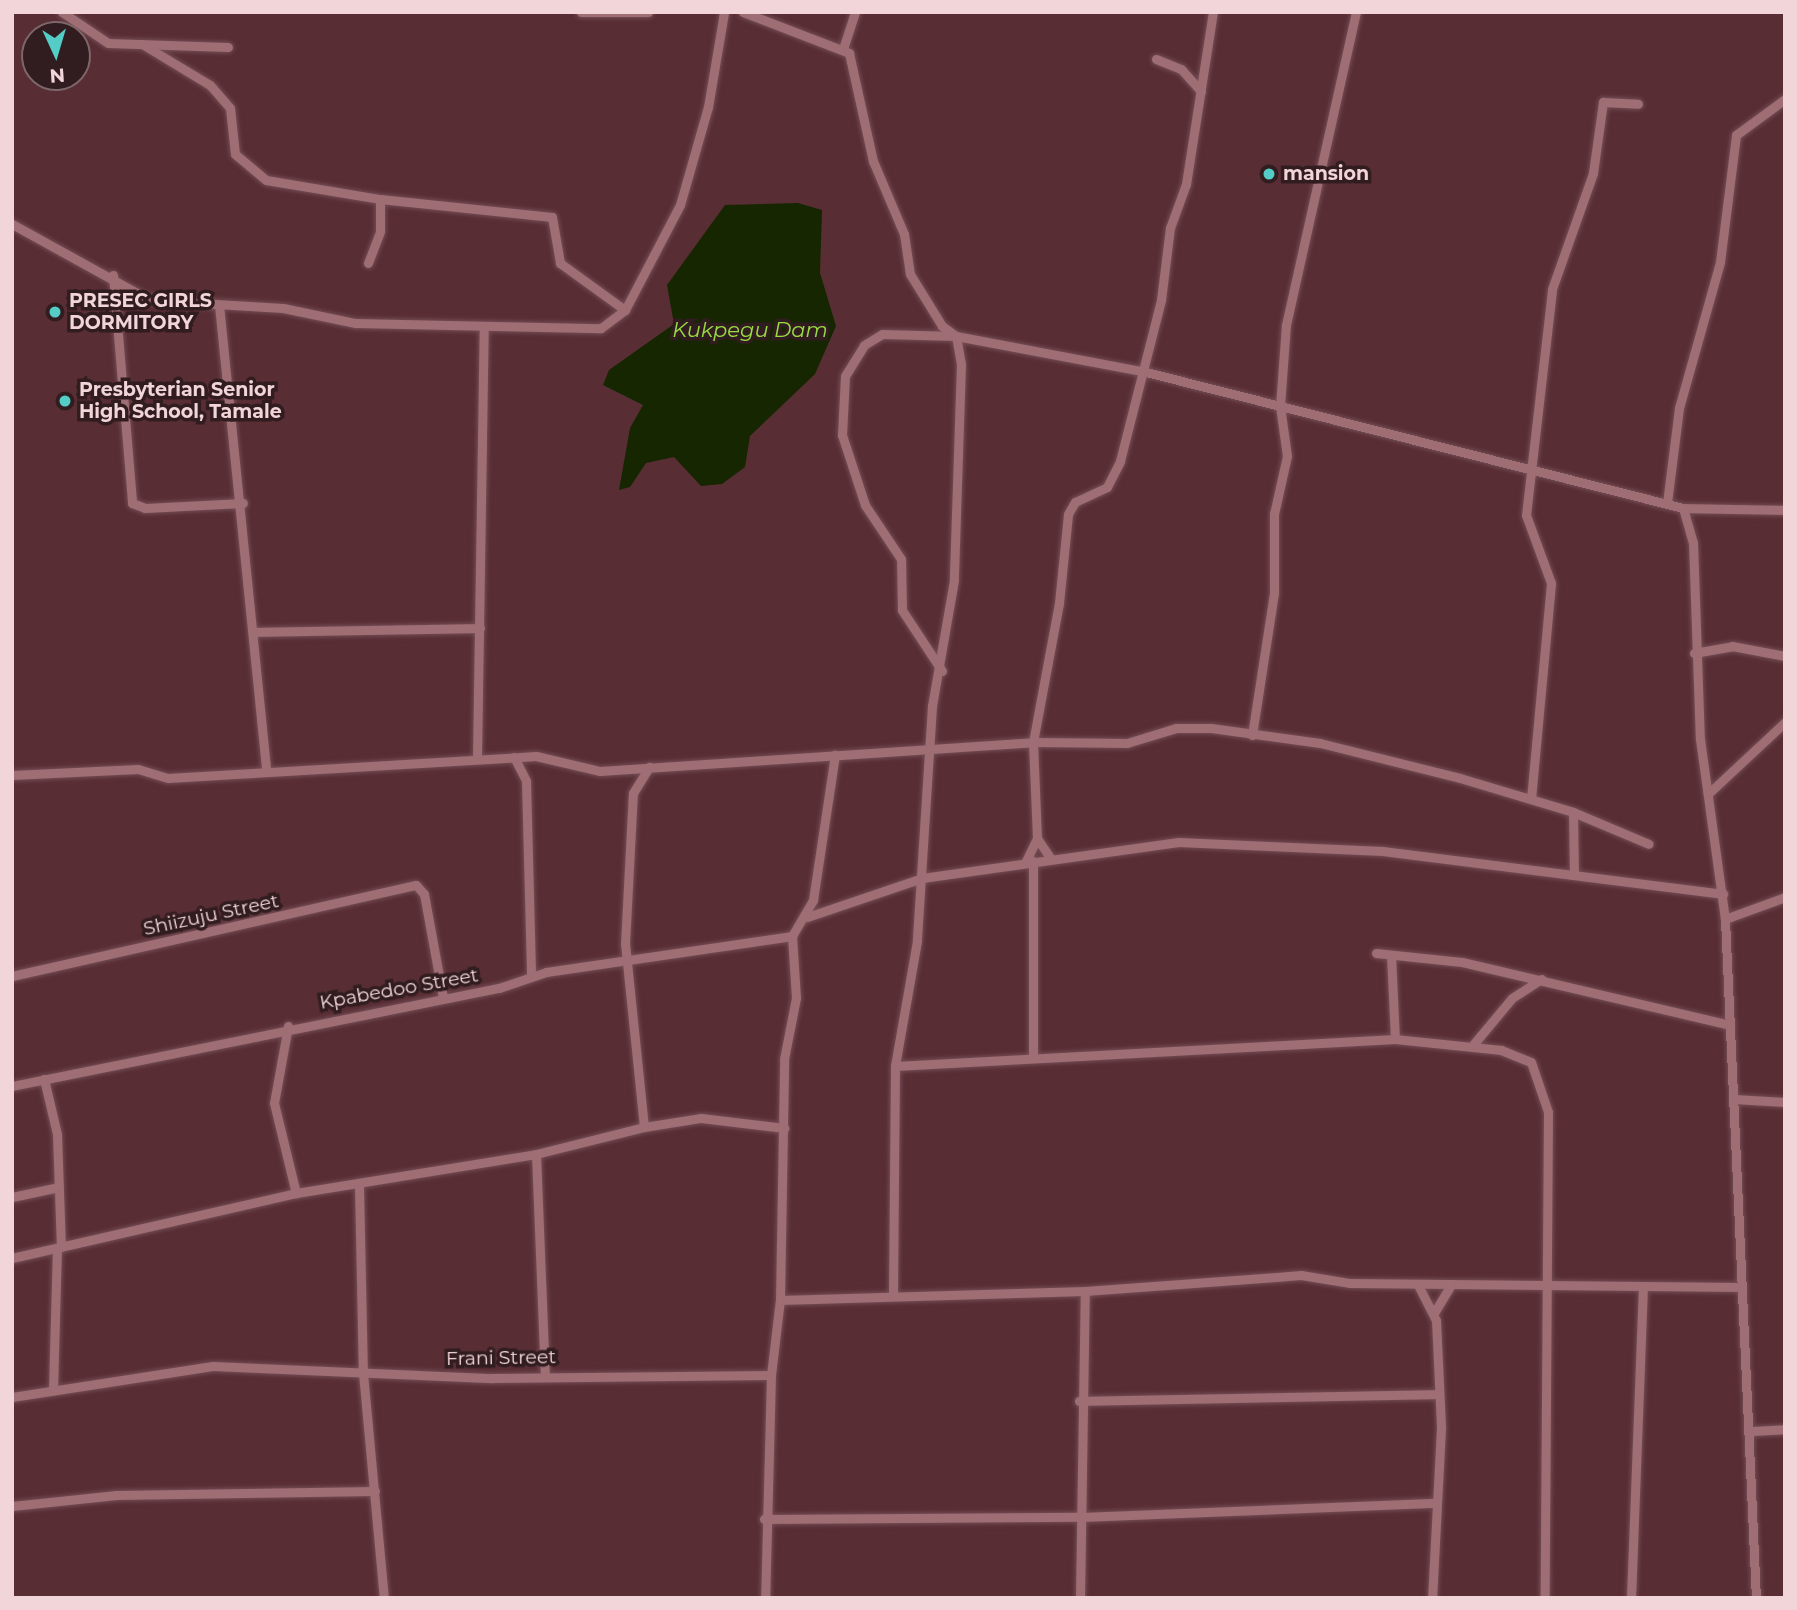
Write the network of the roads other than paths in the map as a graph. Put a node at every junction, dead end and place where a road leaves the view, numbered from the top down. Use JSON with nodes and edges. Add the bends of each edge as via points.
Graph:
{"nodes":[{"id":1,"x":62,"y":12,"type":"edge"},
{"id":2,"x":581,"y":12,"type":"edge"},
{"id":3,"x":648,"y":12,"type":"edge"},
{"id":4,"x":724,"y":12,"type":"edge"},
{"id":5,"x":743,"y":12,"type":"edge"},
{"id":6,"x":855,"y":12,"type":"edge"},
{"id":7,"x":1213,"y":12,"type":"edge"},
{"id":8,"x":1356,"y":12,"type":"edge"},
{"id":9,"x":142,"y":44,"type":"junction"},
{"id":10,"x":228,"y":47,"type":"dead end"},
{"id":11,"x":844,"y":49,"type":"junction"},
{"id":12,"x":1156,"y":59,"type":"dead end"},
{"id":13,"x":1201,"y":91,"type":"junction"},
{"id":14,"x":1785,"y":99,"type":"edge"},
{"id":15,"x":1638,"y":104,"type":"dead end"},
{"id":16,"x":380,"y":198,"type":"junction"},
{"id":17,"x":12,"y":224,"type":"edge"},
{"id":18,"x":368,"y":263,"type":"dead end"},
{"id":19,"x":113,"y":275,"type":"junction"},
{"id":20,"x":219,"y":305,"type":"junction"},
{"id":21,"x":625,"y":310,"type":"junction"},
{"id":22,"x":484,"y":327,"type":"junction"},
{"id":23,"x":956,"y":336,"type":"junction"},
{"id":24,"x":1142,"y":372,"type":"junction"},
{"id":25,"x":1280,"y":407,"type":"junction"},
{"id":26,"x":1528,"y":467,"type":"junction"},
{"id":27,"x":243,"y":503,"type":"junction"},
{"id":28,"x":1667,"y":503,"type":"junction"},
{"id":29,"x":1683,"y":509,"type":"junction"},
{"id":30,"x":1785,"y":510,"type":"edge"},
{"id":31,"x":480,"y":628,"type":"junction"},
{"id":32,"x":253,"y":632,"type":"junction"},
{"id":33,"x":1694,"y":653,"type":"junction"},
{"id":34,"x":1785,"y":656,"type":"edge"},
{"id":35,"x":942,"y":671,"type":"junction"},
{"id":36,"x":1785,"y":722,"type":"edge"},
{"id":37,"x":1252,"y":735,"type":"junction"},
{"id":38,"x":1033,"y":743,"type":"junction"},
{"id":39,"x":932,"y":750,"type":"junction"},
{"id":40,"x":835,"y":755,"type":"junction"},
{"id":41,"x":477,"y":757,"type":"junction"},
{"id":42,"x":514,"y":757,"type":"junction"},
{"id":43,"x":649,"y":767,"type":"junction"},
{"id":44,"x":266,"y":768,"type":"junction"},
{"id":45,"x":12,"y":775,"type":"edge"},
{"id":46,"x":1710,"y":792,"type":"junction"},
{"id":47,"x":1531,"y":799,"type":"junction"},
{"id":48,"x":1573,"y":812,"type":"junction"},
{"id":49,"x":1037,"y":838,"type":"junction"},
{"id":50,"x":1649,"y":844,"type":"dead end"},
{"id":51,"x":1051,"y":859,"type":"junction"},
{"id":52,"x":1029,"y":862,"type":"junction"},
{"id":53,"x":1574,"y":874,"type":"junction"},
{"id":54,"x":922,"y":878,"type":"junction"},
{"id":55,"x":1723,"y":894,"type":"junction"},
{"id":56,"x":1785,"y":897,"type":"edge"},
{"id":57,"x":807,"y":917,"type":"junction"},
{"id":58,"x":1725,"y":919,"type":"junction"},
{"id":59,"x":792,"y":936,"type":"junction"},
{"id":60,"x":1376,"y":953,"type":"dead end"},
{"id":61,"x":1391,"y":955,"type":"junction"},
{"id":62,"x":625,"y":964,"type":"junction"},
{"id":63,"x":12,"y":976,"type":"edge"},
{"id":64,"x":531,"y":976,"type":"junction"},
{"id":65,"x":1541,"y":979,"type":"junction"},
{"id":66,"x":443,"y":998,"type":"junction"},
{"id":67,"x":1730,"y":1025,"type":"junction"},
{"id":68,"x":288,"y":1026,"type":"junction"},
{"id":69,"x":1395,"y":1040,"type":"junction"},
{"id":70,"x":1472,"y":1046,"type":"junction"},
{"id":71,"x":1033,"y":1056,"type":"junction"},
{"id":72,"x":895,"y":1066,"type":"junction"},
{"id":73,"x":44,"y":1079,"type":"junction"},
{"id":74,"x":12,"y":1086,"type":"edge"},
{"id":75,"x":1734,"y":1099,"type":"junction"},
{"id":76,"x":1785,"y":1102,"type":"edge"},
{"id":77,"x":644,"y":1127,"type":"junction"},
{"id":78,"x":784,"y":1128,"type":"junction"},
{"id":79,"x":536,"y":1154,"type":"junction"},
{"id":80,"x":359,"y":1186,"type":"junction"},
{"id":81,"x":59,"y":1187,"type":"junction"},
{"id":82,"x":296,"y":1193,"type":"junction"},
{"id":83,"x":12,"y":1197,"type":"edge"},
{"id":84,"x":59,"y":1248,"type":"junction"},
{"id":85,"x":12,"y":1258,"type":"edge"},
{"id":86,"x":1418,"y":1285,"type":"junction"},
{"id":87,"x":1450,"y":1286,"type":"junction"},
{"id":88,"x":1742,"y":1287,"type":"junction"},
{"id":89,"x":1547,"y":1288,"type":"junction"},
{"id":90,"x":1643,"y":1288,"type":"junction"},
{"id":91,"x":1085,"y":1291,"type":"junction"},
{"id":92,"x":893,"y":1296,"type":"junction"},
{"id":93,"x":780,"y":1300,"type":"junction"},
{"id":94,"x":1434,"y":1313,"type":"junction"},
{"id":95,"x":363,"y":1373,"type":"junction"},
{"id":96,"x":771,"y":1375,"type":"junction"},
{"id":97,"x":545,"y":1376,"type":"junction"},
{"id":98,"x":53,"y":1390,"type":"junction"},
{"id":99,"x":1439,"y":1394,"type":"junction"},
{"id":100,"x":12,"y":1397,"type":"edge"},
{"id":101,"x":1079,"y":1401,"type":"junction"},
{"id":102,"x":1785,"y":1429,"type":"edge"},
{"id":103,"x":1752,"y":1431,"type":"junction"},
{"id":104,"x":375,"y":1491,"type":"junction"},
{"id":105,"x":1437,"y":1503,"type":"junction"},
{"id":106,"x":12,"y":1506,"type":"edge"},
{"id":107,"x":1081,"y":1517,"type":"junction"},
{"id":108,"x":764,"y":1519,"type":"junction"},
{"id":109,"x":384,"y":1598,"type":"edge"},
{"id":110,"x":765,"y":1598,"type":"edge"},
{"id":111,"x":1080,"y":1598,"type":"edge"},
{"id":112,"x":1432,"y":1598,"type":"edge"},
{"id":113,"x":1545,"y":1598,"type":"edge"},
{"id":114,"x":1630,"y":1598,"type":"edge"},
{"id":115,"x":1756,"y":1598,"type":"edge"}],
"edges":[{"from":1,"to":9,"type":"street","via":[[108,43]]},
{"from":2,"to":3,"type":"street"},
{"from":4,"to":21,"type":"street","via":[[683,198]]},
{"from":5,"to":11,"type":"street"},
{"from":6,"to":11,"type":"street"},
{"from":7,"to":13,"type":"street"},
{"from":8,"to":25,"type":"street","via":[[1295,267]]},
{"from":9,"to":10,"type":"street"},
{"from":9,"to":16,"type":"street","via":[[217,92],[230,108],[235,155],[266,180]]},
{"from":11,"to":23,"type":"street","via":[[873,161],[904,234],[912,280],[942,326]]},
{"from":12,"to":13,"type":"street","via":[[1181,69]]},
{"from":13,"to":24,"type":"street"},
{"from":14,"to":28,"type":"street","via":[[1736,135],[1720,262],[1679,408]]},
{"from":15,"to":26,"type":"street","via":[[1603,102],[1593,173],[1554,279]]},
{"from":16,"to":18,"type":"street","via":[[380,231]]},
{"from":16,"to":21,"type":"street","via":[[552,216],[560,263]]},
{"from":17,"to":19,"type":"street","via":[[43,245]]},
{"from":19,"to":20,"type":"street","via":[[146,298]]},
{"from":19,"to":27,"type":"street","via":[[132,503],[145,508]]},
{"from":20,"to":22,"type":"street","via":[[283,308],[355,323]]},
{"from":20,"to":27,"type":"street"},
{"from":21,"to":22,"type":"street","via":[[611,324],[591,330]]},
{"from":22,"to":31,"type":"street"},
{"from":23,"to":24,"type":"street"},
{"from":23,"to":35,"type":"street","via":[[954,580]]},
{"from":23,"to":35,"type":"street","via":[[881,334],[864,345],[845,376],[841,401],[851,476],[901,559],[902,610]]},
{"from":24,"to":25,"type":"street"},
{"from":24,"to":38,"type":"street","via":[[1116,473],[1104,490],[1075,502],[1068,514],[1059,603]]},
{"from":25,"to":26,"type":"street"},
{"from":25,"to":37,"type":"street","via":[[1287,456],[1274,514],[1274,593]]},
{"from":26,"to":28,"type":"street"},
{"from":26,"to":47,"type":"street","via":[[1526,515],[1551,583]]},
{"from":27,"to":32,"type":"street"},
{"from":28,"to":29,"type":"street"},
{"from":29,"to":30,"type":"street"},
{"from":29,"to":33,"type":"street","via":[[1693,542]]},
{"from":31,"to":32,"type":"street"},
{"from":31,"to":41,"type":"street"},
{"from":32,"to":44,"type":"street"},
{"from":33,"to":34,"type":"street","via":[[1732,646]]},
{"from":33,"to":46,"type":"street"},
{"from":35,"to":39,"type":"street","via":[[932,706]]},
{"from":36,"to":46,"type":"street"},
{"from":37,"to":38,"type":"street","via":[[1193,727],[1142,742]]},
{"from":37,"to":47,"type":"street","via":[[1361,752]]},
{"from":38,"to":39,"type":"street"},
{"from":38,"to":49,"type":"street"},
{"from":39,"to":40,"type":"street"},
{"from":39,"to":54,"type":"street"},
{"from":40,"to":43,"type":"street"},
{"from":40,"to":57,"type":"street"},
{"from":41,"to":42,"type":"street"},
{"from":41,"to":44,"type":"street"},
{"from":42,"to":43,"type":"street","via":[[545,756],[589,771]]},
{"from":42,"to":64,"type":"street","via":[[526,781]]},
{"from":43,"to":62,"type":"street","via":[[633,793],[630,816]]},
{"from":44,"to":45,"type":"street","via":[[168,778],[138,769]]},
{"from":46,"to":55,"type":"street"},
{"from":47,"to":48,"type":"street"},
{"from":48,"to":50,"type":"street"},
{"from":48,"to":53,"type":"street"},
{"from":49,"to":51,"type":"street"},
{"from":49,"to":52,"type":"street"},
{"from":51,"to":52,"type":"street"},
{"from":51,"to":53,"type":"street","via":[[1140,844],[1235,842],[1383,851]]},
{"from":52,"to":54,"type":"street"},
{"from":52,"to":71,"type":"street"},
{"from":53,"to":55,"type":"street"},
{"from":54,"to":57,"type":"street"},
{"from":54,"to":72,"type":"street"},
{"from":55,"to":58,"type":"street"},
{"from":56,"to":58,"type":"street"},
{"from":57,"to":59,"type":"street"},
{"from":58,"to":67,"type":"street"},
{"from":59,"to":62,"type":"street","name":"Kpabedoo Street"},
{"from":59,"to":78,"type":"street","via":[[796,998],[784,1059]]},
{"from":60,"to":61,"type":"street"},
{"from":61,"to":65,"type":"street"},
{"from":61,"to":69,"type":"street"},
{"from":62,"to":64,"type":"street","name":"Kpabedoo Street"},
{"from":62,"to":77,"type":"street"},
{"from":63,"to":66,"type":"street","name":"Shiizuju Street","via":[[416,885],[424,894]]},
{"from":64,"to":66,"type":"street","name":"Kpabedoo Street"},
{"from":65,"to":67,"type":"street"},
{"from":65,"to":70,"type":"street","via":[[1513,998]]},
{"from":66,"to":68,"type":"street","name":"Kpabedoo Street"},
{"from":67,"to":75,"type":"street"},
{"from":68,"to":73,"type":"street","name":"Kpabedoo Street"},
{"from":68,"to":82,"type":"street","via":[[274,1103]]},
{"from":69,"to":70,"type":"street"},
{"from":69,"to":71,"type":"street"},
{"from":70,"to":89,"type":"street","via":[[1520,1056],[1543,1084]]},
{"from":71,"to":72,"type":"street"},
{"from":72,"to":92,"type":"street"},
{"from":73,"to":74,"type":"street","name":"Kpabedoo Street"},
{"from":73,"to":81,"type":"street","via":[[55,1124]]},
{"from":75,"to":76,"type":"street"},
{"from":75,"to":88,"type":"street"},
{"from":77,"to":78,"type":"street","via":[[701,1118]]},
{"from":77,"to":79,"type":"street"},
{"from":78,"to":93,"type":"street"},
{"from":79,"to":80,"type":"street"},
{"from":79,"to":97,"type":"street"},
{"from":80,"to":82,"type":"street"},
{"from":80,"to":95,"type":"street"},
{"from":81,"to":83,"type":"street"},
{"from":81,"to":84,"type":"street"},
{"from":82,"to":84,"type":"street"},
{"from":84,"to":85,"type":"street"},
{"from":84,"to":98,"type":"street"},
{"from":86,"to":87,"type":"street"},
{"from":86,"to":91,"type":"street","via":[[1301,1275]]},
{"from":86,"to":94,"type":"street"},
{"from":87,"to":89,"type":"street"},
{"from":87,"to":94,"type":"street"},
{"from":88,"to":90,"type":"street"},
{"from":88,"to":103,"type":"street"},
{"from":89,"to":90,"type":"street"},
{"from":89,"to":113,"type":"street"},
{"from":90,"to":114,"type":"street"},
{"from":91,"to":92,"type":"street"},
{"from":91,"to":101,"type":"street"},
{"from":92,"to":93,"type":"street"},
{"from":93,"to":96,"type":"street"},
{"from":94,"to":99,"type":"street"},
{"from":95,"to":97,"type":"street","name":"Frani Street"},
{"from":95,"to":98,"type":"street","name":"Frani Street","via":[[213,1366]]},
{"from":95,"to":104,"type":"street"},
{"from":96,"to":97,"type":"street","name":"Frani Street"},
{"from":96,"to":108,"type":"street"},
{"from":98,"to":100,"type":"street","name":"Frani Street"},
{"from":99,"to":101,"type":"street"},
{"from":99,"to":105,"type":"street"},
{"from":101,"to":107,"type":"street"},
{"from":102,"to":103,"type":"street"},
{"from":103,"to":115,"type":"street"},
{"from":104,"to":106,"type":"street","via":[[116,1495]]},
{"from":104,"to":109,"type":"street"},
{"from":105,"to":107,"type":"street"},
{"from":105,"to":112,"type":"street"},
{"from":107,"to":108,"type":"street"},
{"from":107,"to":111,"type":"street"},
{"from":108,"to":110,"type":"street"}]}
